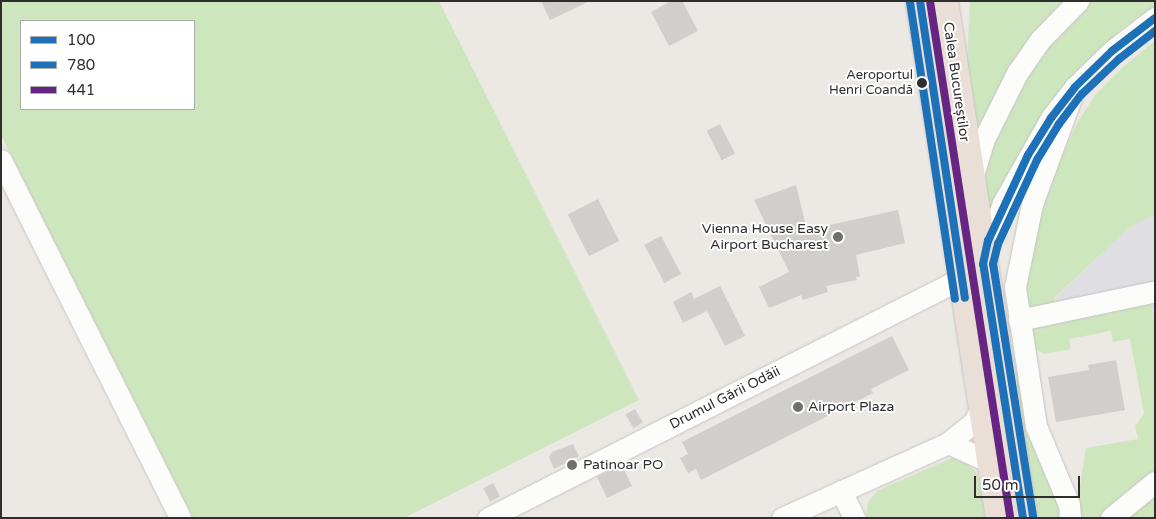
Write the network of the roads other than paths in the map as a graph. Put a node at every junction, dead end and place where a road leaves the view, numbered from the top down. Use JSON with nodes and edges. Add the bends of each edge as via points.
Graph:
{"nodes":[{"id":1,"x":920,"y":1,"type":"edge"},
{"id":2,"x":944,"y":1,"type":"edge"},
{"id":3,"x":1078,"y":1,"type":"edge"},
{"id":4,"x":1155,"y":18,"type":"edge"},
{"id":5,"x":1075,"y":87,"type":"junction"},
{"id":6,"x":1,"y":160,"type":"edge"},
{"id":7,"x":971,"y":180,"type":"junction"},
{"id":8,"x":973,"y":271,"type":"junction"},
{"id":9,"x":1154,"y":293,"type":"edge"},
{"id":10,"x":1018,"y":320,"type":"junction"},
{"id":11,"x":996,"y":347,"type":"junction"},
{"id":12,"x":1024,"y":355,"type":"junction"},
{"id":13,"x":983,"y":404,"type":"junction"},
{"id":14,"x":948,"y":444,"type":"junction"},
{"id":15,"x":992,"y":463,"type":"junction"},
{"id":16,"x":1155,"y":482,"type":"edge"},
{"id":17,"x":842,"y":491,"type":"junction"},
{"id":18,"x":813,"y":512,"type":"edge"},
{"id":19,"x":180,"y":518,"type":"edge"},
{"id":20,"x":488,"y":518,"type":"edge"},
{"id":21,"x":782,"y":518,"type":"edge"},
{"id":22,"x":854,"y":518,"type":"edge"},
{"id":23,"x":1000,"y":518,"type":"edge"},
{"id":24,"x":1023,"y":518,"type":"edge"},
{"id":25,"x":1070,"y":518,"type":"edge"},
{"id":26,"x":1111,"y":518,"type":"edge"}],
"edges":[{"from":1,"to":8,"type":"highway","name":"Calea Bucureștilor"},
{"from":2,"to":7,"type":"highway","name":"Calea Bucureștilor"},
{"from":3,"to":7,"type":"street","via":[[1039,41],[1017,73],[983,141]]},
{"from":4,"to":5,"type":"street","via":[[1112,50]]},
{"from":5,"to":8,"type":"street","via":[[1028,155]]},
{"from":5,"to":10,"type":"street","via":[[1049,152],[1027,224],[1015,274]]},
{"from":6,"to":19,"type":"street"},
{"from":7,"to":8,"type":"highway","name":"Calea Bucureștilor"},
{"from":8,"to":11,"type":"highway","name":"Calea Bucureștilor"},
{"from":8,"to":13,"type":"highway","name":"Calea Bucureștilor"},
{"from":8,"to":20,"type":"street","name":"Drumul Gării Odăii"},
{"from":9,"to":10,"type":"street"},
{"from":10,"to":12,"type":"street"},
{"from":11,"to":12,"type":"street"},
{"from":11,"to":24,"type":"highway","name":"Calea Bucureștilor"},
{"from":12,"to":25,"type":"street","via":[[1039,436],[1069,505]]},
{"from":13,"to":14,"type":"street","via":[[974,422]]},
{"from":13,"to":15,"type":"highway","name":"Calea Bucureștilor"},
{"from":14,"to":15,"type":"street"},
{"from":14,"to":17,"type":"street"},
{"from":15,"to":23,"type":"highway","name":"Calea Bucureștilor"},
{"from":16,"to":26,"type":"street"},
{"from":17,"to":18,"type":"street"},
{"from":17,"to":22,"type":"street"},
{"from":18,"to":21,"type":"street"}]}
